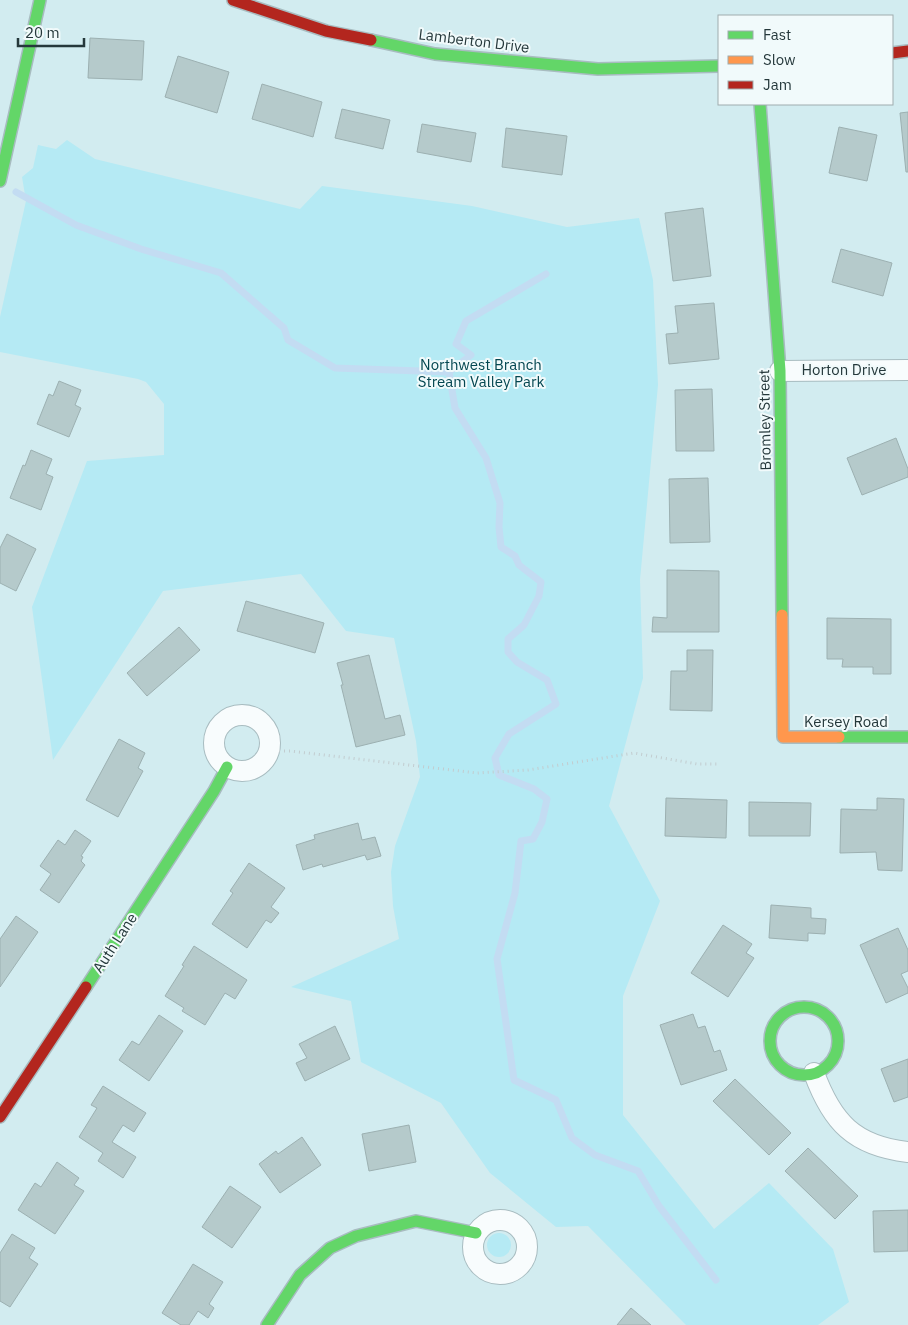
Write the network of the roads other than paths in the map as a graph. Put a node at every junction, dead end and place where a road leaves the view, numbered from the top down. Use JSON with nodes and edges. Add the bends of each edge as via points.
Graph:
{"nodes":[{"id":1,"x":40,"y":0,"type":"edge"},
{"id":2,"x":232,"y":0,"type":"edge"},
{"id":3,"x":908,"y":51,"type":"edge"},
{"id":4,"x":893,"y":53,"type":"edge"},
{"id":5,"x":718,"y":66,"type":"edge"},
{"id":6,"x":760,"y":105,"type":"edge"},
{"id":7,"x":0,"y":181,"type":"edge"},
{"id":8,"x":908,"y":370,"type":"edge"},
{"id":9,"x":780,"y":371,"type":"junction"},
{"id":10,"x":783,"y":737,"type":"joint"},
{"id":11,"x":908,"y":738,"type":"edge"},
{"id":12,"x":227,"y":767,"type":"junction"},
{"id":13,"x":814,"y":1074,"type":"junction"},
{"id":14,"x":0,"y":1117,"type":"edge"},
{"id":15,"x":908,"y":1152,"type":"edge"},
{"id":16,"x":476,"y":1233,"type":"dead end"},
{"id":17,"x":267,"y":1325,"type":"edge"}],
"edges":[{"from":1,"to":7,"type":"street"},
{"from":2,"to":5,"type":"street","name":"Lamberton Drive","via":[[326,30],[435,54],[598,69]]},
{"from":3,"to":4,"type":"street"},
{"from":6,"to":9,"type":"street","name":"Bromley Street"},
{"from":8,"to":9,"type":"street","name":"Horton Drive"},
{"from":9,"to":10,"type":"street","name":"Bromley Street"},
{"from":10,"to":11,"type":"street","name":"Kersey Road"},
{"from":12,"to":12,"type":"street","via":[[215,752],[214,742],[221,725],[238,716],[257,720],[270,742],[265,759],[244,771]]},
{"from":12,"to":14,"type":"street","name":"Auth Lane"},
{"from":13,"to":13,"type":"street","via":[[794,1073],[783,1068],[774,1057],[770,1036],[772,1028],[790,1010],[816,1009],[836,1029],[838,1039],[832,1061]]},
{"from":13,"to":15,"type":"street","via":[[828,1107],[853,1135],[895,1151]]},
{"from":16,"to":17,"type":"street","via":[[416,1221],[356,1236],[330,1248],[300,1275]]}]}
